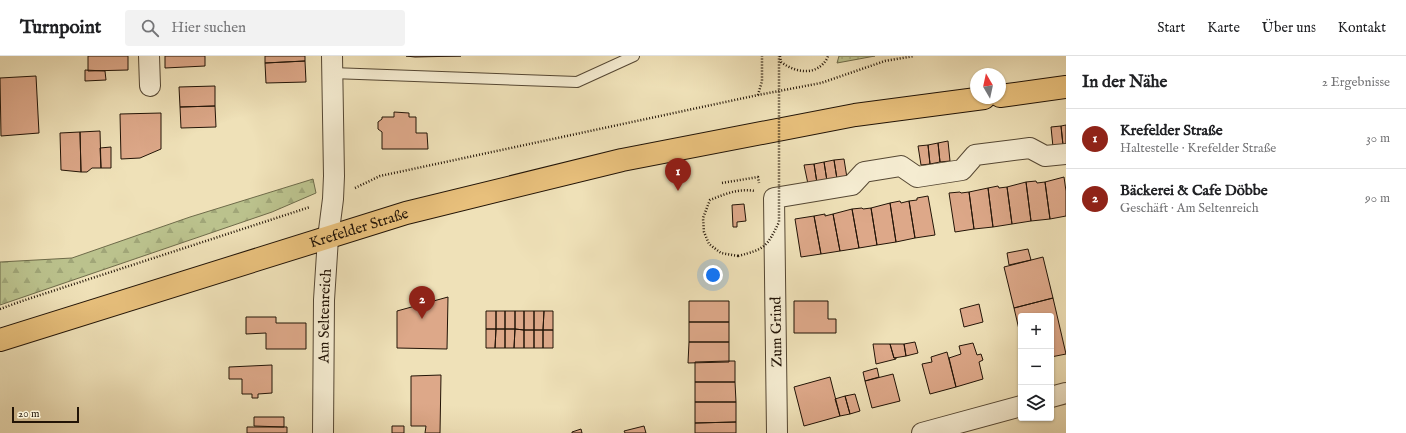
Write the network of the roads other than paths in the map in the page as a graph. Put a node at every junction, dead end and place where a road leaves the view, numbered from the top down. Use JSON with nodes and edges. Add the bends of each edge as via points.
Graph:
{"nodes":[{"id":1,"x":149,"y":56,"type":"edge"},
{"id":2,"x":634,"y":56,"type":"edge"},
{"id":3,"x":332,"y":64,"type":"edge"},
{"id":4,"x":150,"y":86,"type":"dead end"},
{"id":5,"x":1066,"y":87,"type":"edge"},
{"id":6,"x":1006,"y":95,"type":"edge"},
{"id":7,"x":970,"y":100,"type":"edge"},
{"id":8,"x":1066,"y":154,"type":"edge"},
{"id":9,"x":328,"y":238,"type":"junction"},
{"id":10,"x":0,"y":340,"type":"edge"},
{"id":11,"x":1066,"y":393,"type":"edge"},
{"id":12,"x":1054,"y":397,"type":"edge"},
{"id":13,"x":1018,"y":407,"type":"edge"},
{"id":14,"x":323,"y":433,"type":"edge"},
{"id":15,"x":777,"y":433,"type":"edge"},
{"id":16,"x":922,"y":433,"type":"edge"}],
"edges":[{"from":1,"to":4,"type":"street"},
{"from":2,"to":3,"type":"lane","via":[[577,82]]},
{"from":3,"to":9,"type":"street","name":"Am Seltenreich","via":[[333,199]]},
{"from":5,"to":6,"type":"main road"},
{"from":7,"to":9,"type":"main road","name":"Krefelder Straße","via":[[855,115],[622,160],[406,213]]},
{"from":8,"to":15,"type":"street","name":"Zum Grind","via":[[1045,156],[1030,148],[975,155],[962,170],[917,177],[901,166],[864,172],[852,185],[767,195]]},
{"from":9,"to":10,"type":"main road","name":"Krefelder Straße"},
{"from":9,"to":14,"type":"street","name":"Am Seltenreich","via":[[324,300]]},
{"from":11,"to":12,"type":"street"},
{"from":13,"to":16,"type":"street"}]}
